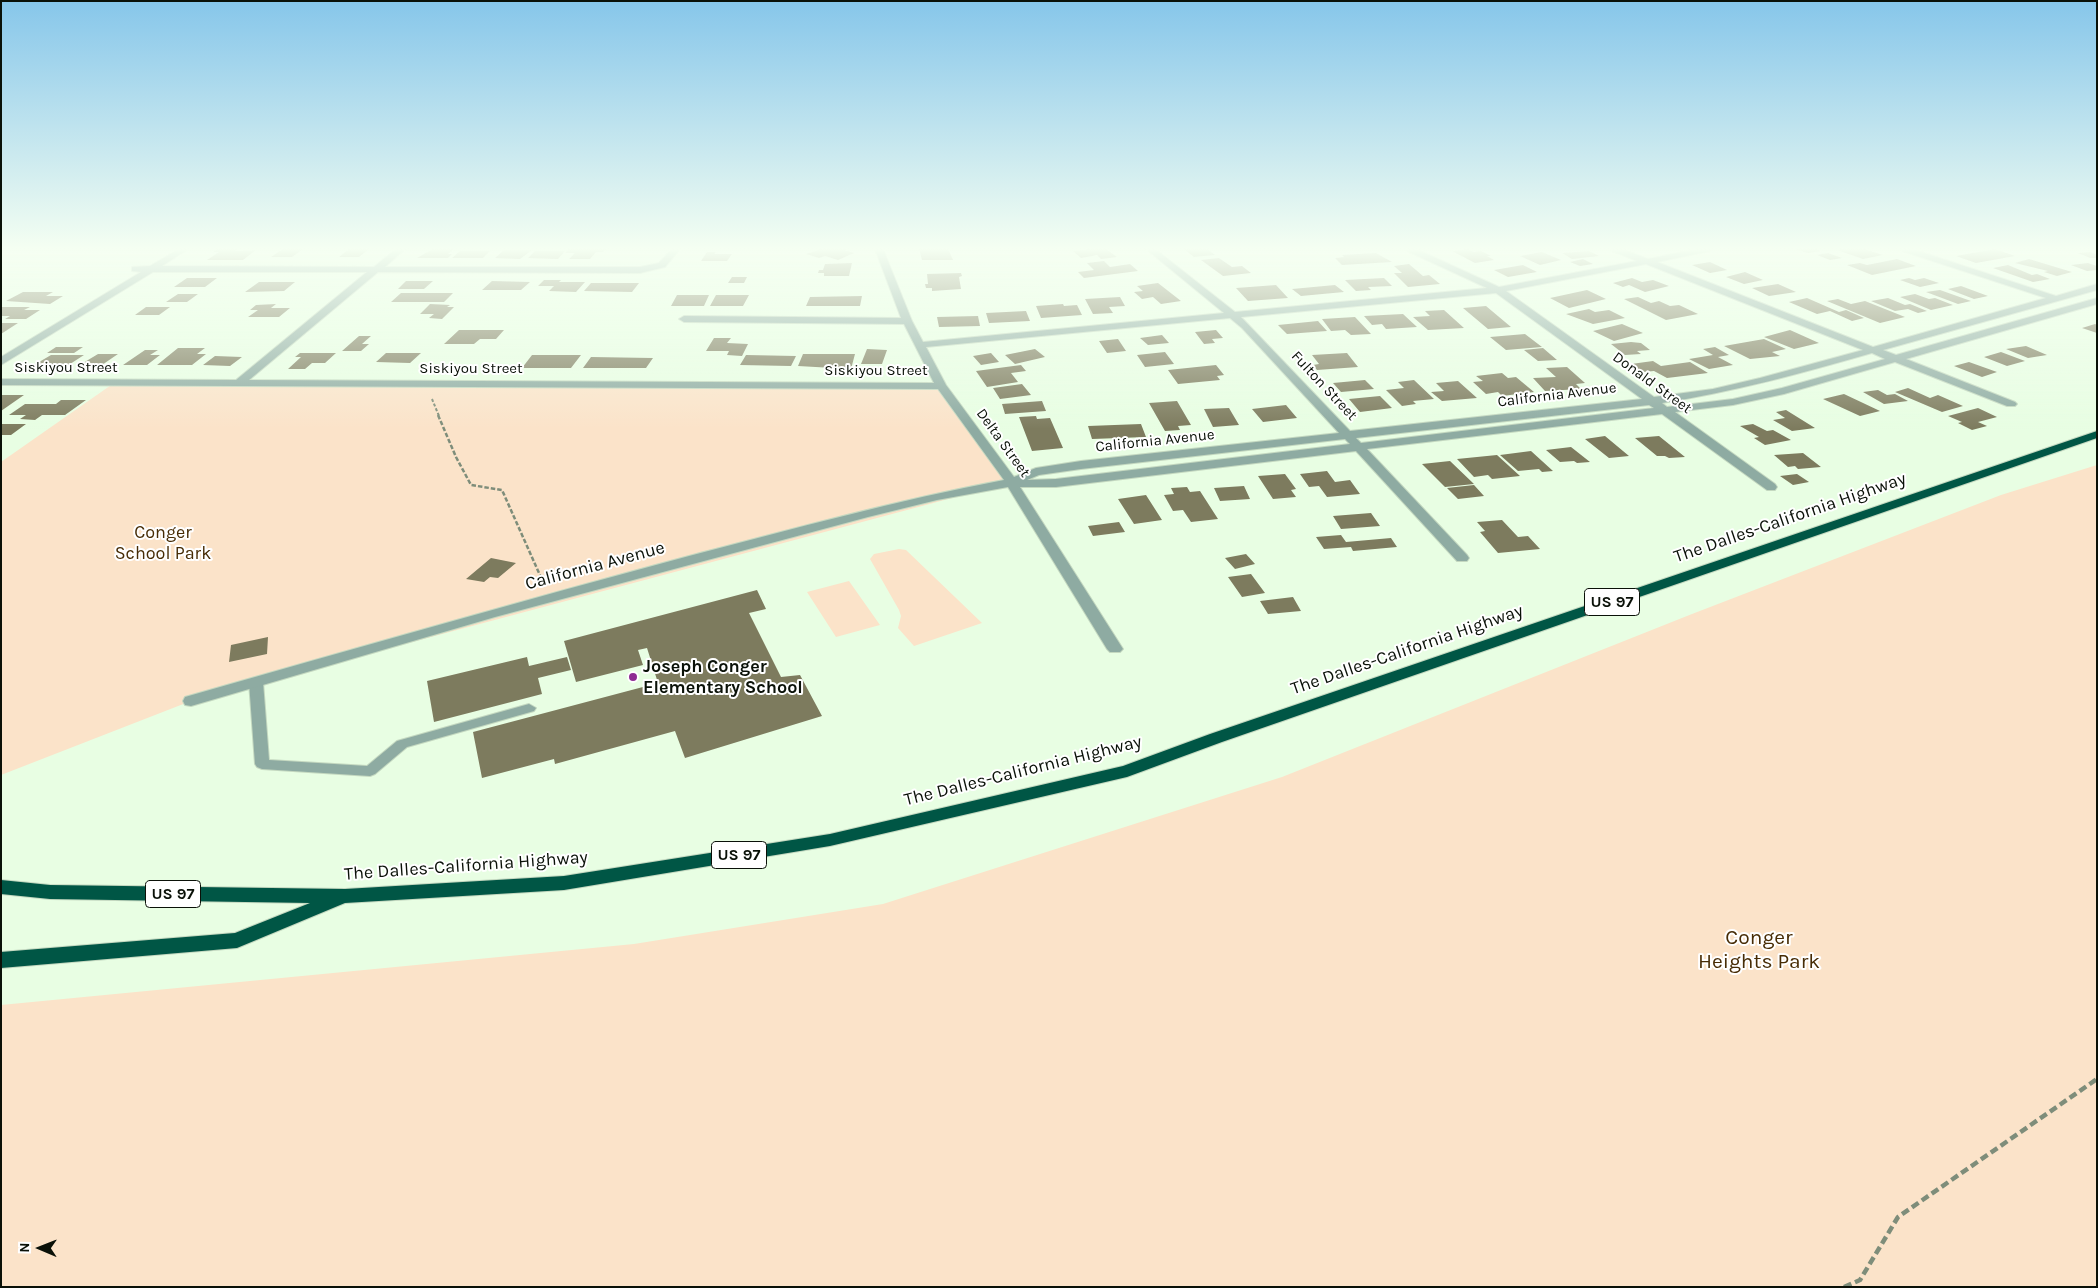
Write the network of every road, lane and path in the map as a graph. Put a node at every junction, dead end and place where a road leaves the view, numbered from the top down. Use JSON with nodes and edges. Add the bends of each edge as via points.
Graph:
{"nodes":[{"id":1,"x":86,"y":309,"type":"edge"},
{"id":2,"x":328,"y":309,"type":"edge"},
{"id":3,"x":902,"y":309,"type":"edge"},
{"id":4,"x":1226,"y":309,"type":"edge"},
{"id":5,"x":1295,"y":309,"type":"edge"},
{"id":6,"x":1524,"y":309,"type":"edge"},
{"id":7,"x":1771,"y":309,"type":"edge"},
{"id":8,"x":2015,"y":309,"type":"edge"},
{"id":9,"x":2068,"y":309,"type":"edge"},
{"id":10,"x":1233,"y":315,"type":"junction"},
{"id":11,"x":684,"y":319,"type":"dead end"},
{"id":12,"x":907,"y":321,"type":"junction"},
{"id":13,"x":920,"y":345,"type":"junction"},
{"id":14,"x":1871,"y":349,"type":"junction"},
{"id":15,"x":1895,"y":359,"type":"junction"},
{"id":16,"x":1,"y":362,"type":"edge"},
{"id":17,"x":1,"y":382,"type":"edge"},
{"id":18,"x":237,"y":384,"type":"junction"},
{"id":19,"x":434,"y":384,"type":"junction"},
{"id":20,"x":941,"y":386,"type":"junction"},
{"id":21,"x":1651,"y":401,"type":"junction"},
{"id":22,"x":2011,"y":404,"type":"dead end"},
{"id":23,"x":1666,"y":412,"type":"junction"},
{"id":24,"x":2097,"y":434,"type":"edge"},
{"id":25,"x":1348,"y":436,"type":"junction"},
{"id":26,"x":1359,"y":447,"type":"junction"},
{"id":27,"x":1012,"y":482,"type":"junction"},
{"id":28,"x":1771,"y":486,"type":"dead end"},
{"id":29,"x":1462,"y":558,"type":"dead end"},
{"id":30,"x":543,"y":583,"type":"dead end"},
{"id":31,"x":1114,"y":649,"type":"dead end"},
{"id":32,"x":256,"y":682,"type":"junction"},
{"id":33,"x":191,"y":701,"type":"dead end"},
{"id":34,"x":530,"y":708,"type":"dead end"},
{"id":35,"x":1,"y":887,"type":"edge"},
{"id":36,"x":345,"y":896,"type":"junction"},
{"id":37,"x":1,"y":960,"type":"edge"},
{"id":38,"x":2097,"y":1079,"type":"edge"},
{"id":39,"x":1844,"y":1287,"type":"edge"}],
"edges":[{"from":1,"to":16,"type":"street"},
{"from":2,"to":18,"type":"street"},
{"from":3,"to":12,"type":"street","name":"Delta Street"},
{"from":4,"to":10,"type":"street","name":"Fulton Street"},
{"from":5,"to":10,"type":"street","name":"Siskiyou Street"},
{"from":6,"to":21,"type":"street","name":"Donald Street"},
{"from":7,"to":14,"type":"street"},
{"from":8,"to":14,"type":"street","name":"California Avenue"},
{"from":9,"to":15,"type":"street","name":"California Avenue"},
{"from":10,"to":13,"type":"street","name":"Siskiyou Street"},
{"from":10,"to":25,"type":"street","name":"Fulton Street"},
{"from":11,"to":12,"type":"street"},
{"from":12,"to":13,"type":"street","name":"Delta Street"},
{"from":13,"to":20,"type":"street","name":"Delta Street"},
{"from":14,"to":15,"type":"street"},
{"from":14,"to":21,"type":"street","name":"California Avenue","via":[[1738,386]]},
{"from":15,"to":22,"type":"street"},
{"from":15,"to":23,"type":"street","name":"California Avenue","via":[[1760,397]]},
{"from":17,"to":18,"type":"street","name":"Siskiyou Street"},
{"from":18,"to":19,"type":"street","name":"Siskiyou Street"},
{"from":19,"to":20,"type":"street","name":"Siskiyou Street"},
{"from":19,"to":30,"type":"path","via":[[429,393],[471,485],[502,490]]},
{"from":20,"to":27,"type":"street","name":"Delta Street"},
{"from":21,"to":23,"type":"street","name":"Donald Street"},
{"from":21,"to":25,"type":"street","name":"California Avenue"},
{"from":23,"to":26,"type":"street","name":"California Avenue"},
{"from":23,"to":28,"type":"street","name":"Donald Street"},
{"from":24,"to":36,"type":"highway","name":"The Dalles-California Highway","number":"US 97","via":[[1127,771],[830,840],[584,880]]},
{"from":25,"to":26,"type":"street","name":"Fulton Street"},
{"from":25,"to":27,"type":"street","name":"California Avenue","via":[[1048,470]]},
{"from":26,"to":27,"type":"street","name":"California Avenue","via":[[1056,483]]},
{"from":26,"to":29,"type":"street","name":"Fulton Street"},
{"from":27,"to":31,"type":"street","name":"Delta Street"},
{"from":27,"to":32,"type":"street","name":"California Avenue","via":[[864,514],[490,614]]},
{"from":32,"to":33,"type":"street","name":"California Avenue"},
{"from":32,"to":34,"type":"lane","via":[[262,764],[370,771],[402,744]]},
{"from":35,"to":36,"type":"highway","name":"The Dalles-California Highway","number":"US 97","via":[[50,892]]},
{"from":36,"to":37,"type":"highway","via":[[237,940]]},
{"from":38,"to":39,"type":"path","via":[[1898,1217],[1860,1280]]}]}
